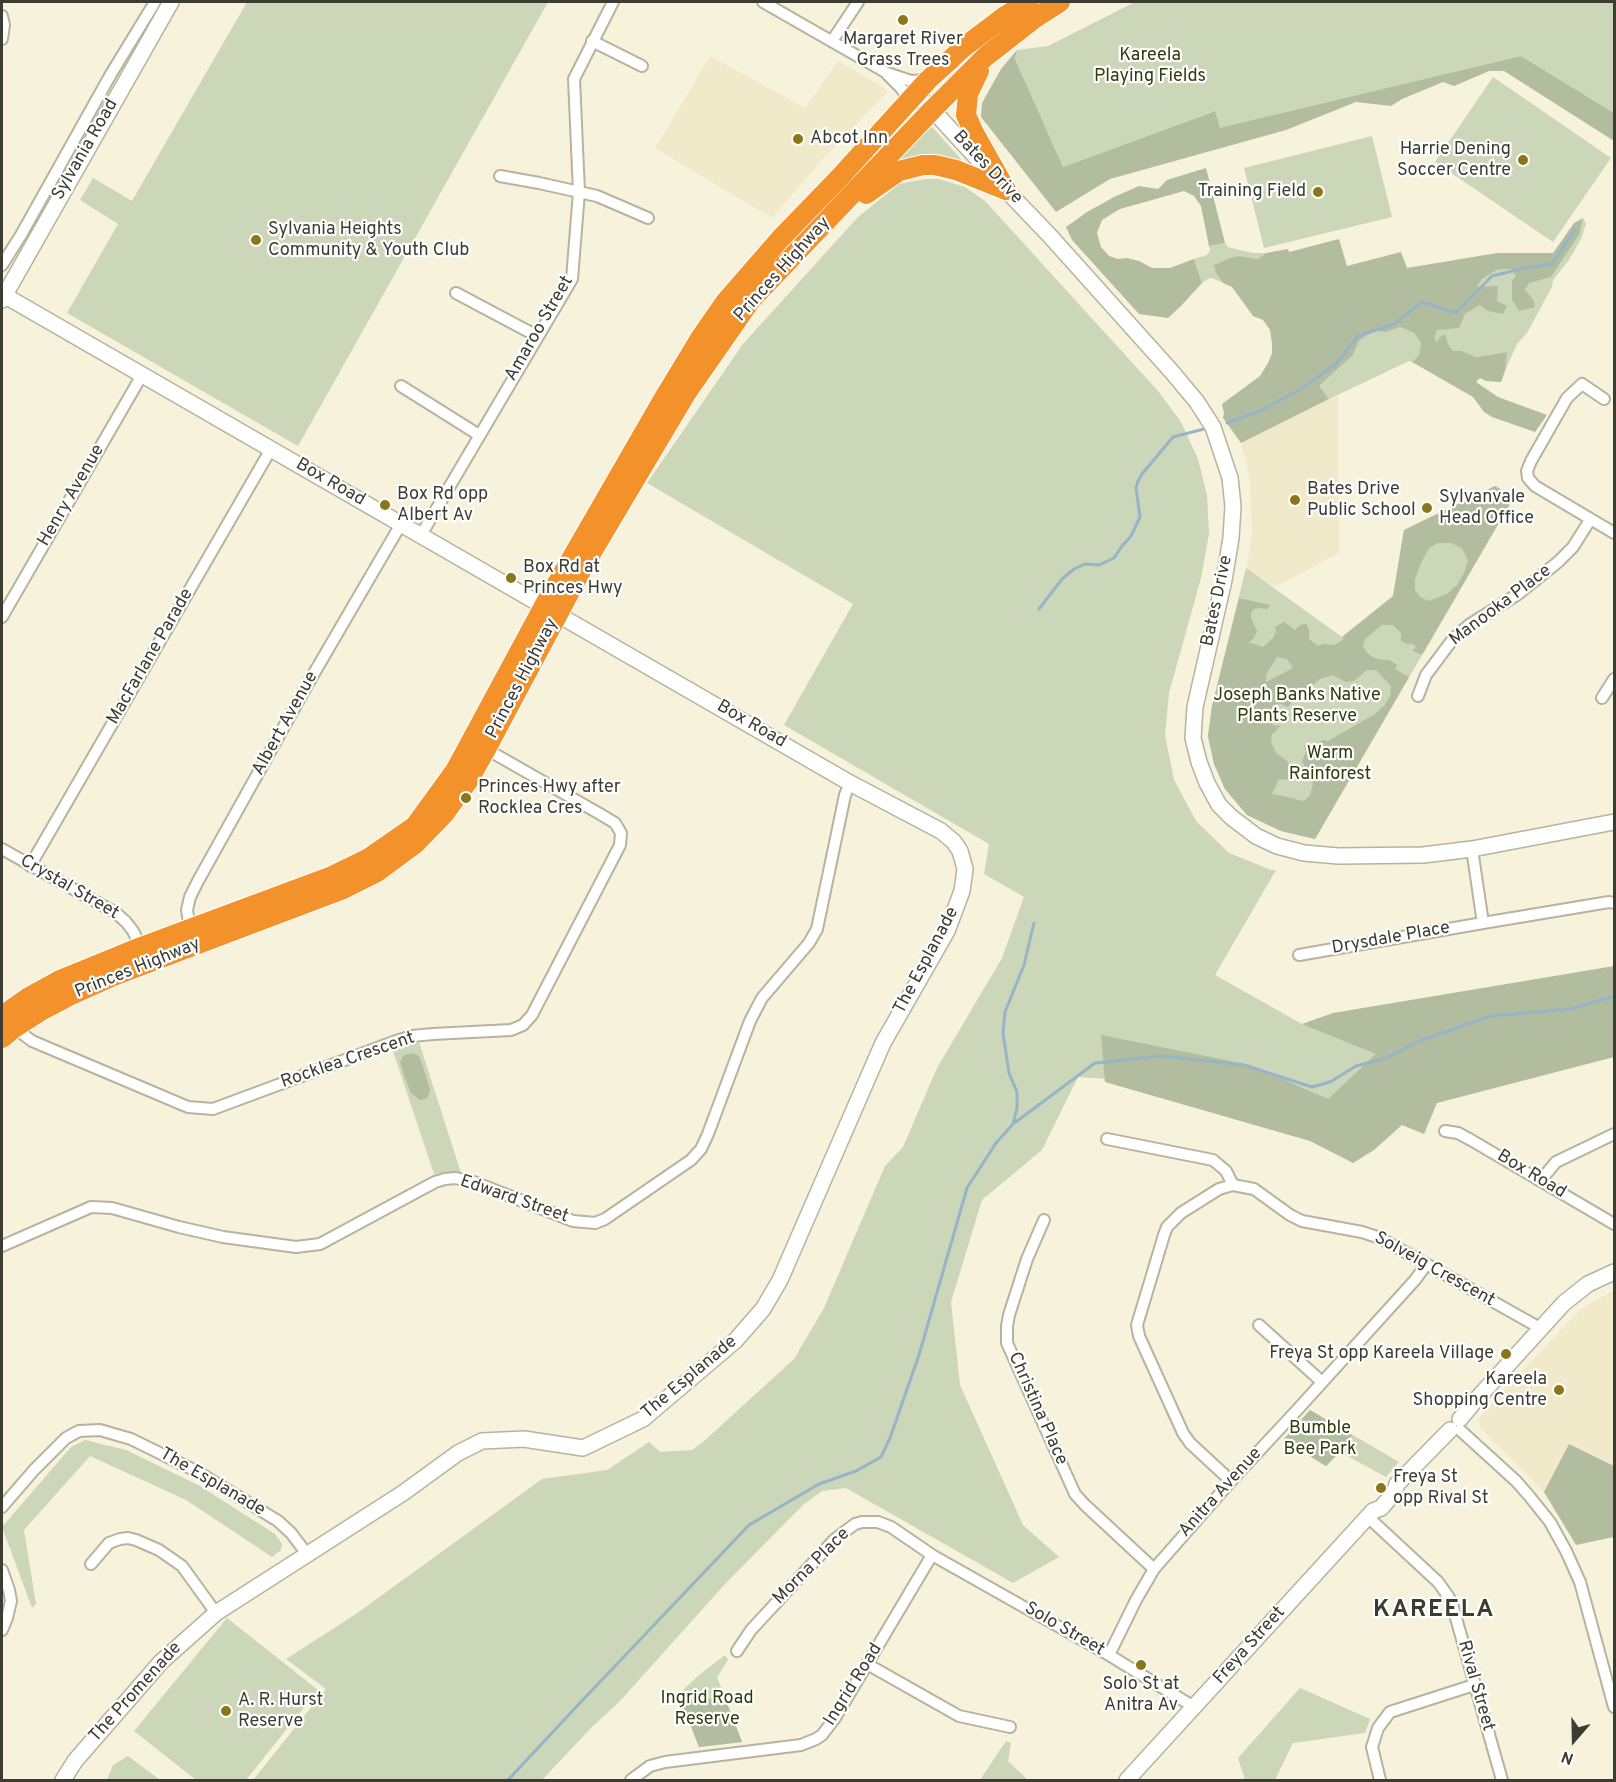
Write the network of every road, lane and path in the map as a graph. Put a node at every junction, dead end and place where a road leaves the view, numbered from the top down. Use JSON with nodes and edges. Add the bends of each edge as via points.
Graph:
{"nodes":[{"id":1,"x":155,"y":2,"type":"edge"},
{"id":2,"x":171,"y":2,"type":"edge"},
{"id":3,"x":614,"y":2,"type":"edge"},
{"id":4,"x":763,"y":2,"type":"edge"},
{"id":5,"x":858,"y":2,"type":"edge"},
{"id":6,"x":1028,"y":2,"type":"edge"},
{"id":7,"x":1060,"y":2,"type":"edge"},
{"id":8,"x":2,"y":16,"type":"edge"},
{"id":9,"x":2,"y":39,"type":"edge"},
{"id":10,"x":592,"y":41,"type":"junction"},
{"id":11,"x":832,"y":41,"type":"junction"},
{"id":12,"x":985,"y":57,"type":"junction"},
{"id":13,"x":642,"y":66,"type":"dead end"},
{"id":14,"x":887,"y":73,"type":"junction"},
{"id":15,"x":917,"y":92,"type":"junction"},
{"id":16,"x":932,"y":110,"type":"junction"},
{"id":17,"x":500,"y":176,"type":"dead end"},
{"id":18,"x":1006,"y":190,"type":"junction"},
{"id":19,"x":579,"y":192,"type":"junction"},
{"id":20,"x":836,"y":212,"type":"junction"},
{"id":21,"x":648,"y":218,"type":"dead end"},
{"id":22,"x":2,"y":265,"type":"edge"},
{"id":23,"x":456,"y":293,"type":"dead end"},
{"id":24,"x":2,"y":296,"type":"edge"},
{"id":25,"x":537,"y":336,"type":"junction"},
{"id":26,"x":142,"y":375,"type":"junction"},
{"id":27,"x":401,"y":386,"type":"dead end"},
{"id":28,"x":1604,"y":399,"type":"dead end"},
{"id":29,"x":479,"y":435,"type":"junction"},
{"id":30,"x":271,"y":449,"type":"junction"},
{"id":31,"x":1590,"y":520,"type":"junction"},
{"id":32,"x":401,"y":524,"type":"junction"},
{"id":33,"x":1614,"y":534,"type":"edge"},
{"id":34,"x":421,"y":535,"type":"junction"},
{"id":35,"x":551,"y":609,"type":"junction"},
{"id":36,"x":2,"y":617,"type":"edge"},
{"id":37,"x":1614,"y":679,"type":"edge"},
{"id":38,"x":1418,"y":696,"type":"dead end"},
{"id":39,"x":1602,"y":698,"type":"dead end"},
{"id":40,"x":486,"y":749,"type":"junction"},
{"id":41,"x":850,"y":783,"type":"junction"},
{"id":42,"x":1614,"y":822,"type":"edge"},
{"id":43,"x":941,"y":831,"type":"joint"},
{"id":44,"x":2,"y":849,"type":"edge"},
{"id":45,"x":1472,"y":849,"type":"junction"},
{"id":46,"x":30,"y":866,"type":"junction"},
{"id":47,"x":1614,"y":903,"type":"edge"},
{"id":48,"x":1483,"y":923,"type":"junction"},
{"id":49,"x":190,"y":929,"type":"junction"},
{"id":50,"x":1299,"y":955,"type":"dead end"},
{"id":51,"x":144,"y":956,"type":"junction"},
{"id":52,"x":5,"y":1024,"type":"edge"},
{"id":53,"x":1445,"y":1131,"type":"dead end"},
{"id":54,"x":1614,"y":1134,"type":"edge"},
{"id":55,"x":1107,"y":1139,"type":"dead end"},
{"id":56,"x":1540,"y":1181,"type":"junction"},
{"id":57,"x":1233,"y":1185,"type":"junction"},
{"id":58,"x":1044,"y":1221,"type":"dead end"},
{"id":59,"x":1614,"y":1224,"type":"edge"},
{"id":60,"x":2,"y":1246,"type":"edge"},
{"id":61,"x":1426,"y":1265,"type":"junction"},
{"id":62,"x":1614,"y":1272,"type":"edge"},
{"id":63,"x":1259,"y":1325,"type":"dead end"},
{"id":64,"x":1540,"y":1329,"type":"junction"},
{"id":65,"x":1322,"y":1383,"type":"junction"},
{"id":66,"x":1457,"y":1427,"type":"junction"},
{"id":67,"x":1231,"y":1481,"type":"junction"},
{"id":68,"x":2,"y":1507,"type":"edge"},
{"id":69,"x":1370,"y":1514,"type":"junction"},
{"id":70,"x":307,"y":1554,"type":"junction"},
{"id":71,"x":932,"y":1555,"type":"junction"},
{"id":72,"x":91,"y":1564,"type":"dead end"},
{"id":73,"x":1154,"y":1569,"type":"junction"},
{"id":74,"x":2,"y":1570,"type":"edge"},
{"id":75,"x":216,"y":1613,"type":"junction"},
{"id":76,"x":2,"y":1630,"type":"edge"},
{"id":77,"x":737,"y":1651,"type":"dead end"},
{"id":78,"x":1108,"y":1655,"type":"junction"},
{"id":79,"x":867,"y":1664,"type":"junction"},
{"id":80,"x":1474,"y":1685,"type":"junction"},
{"id":81,"x":1194,"y":1707,"type":"junction"},
{"id":82,"x":1614,"y":1707,"type":"edge"},
{"id":83,"x":1010,"y":1727,"type":"dead end"},
{"id":84,"x":63,"y":1780,"type":"edge"},
{"id":85,"x":631,"y":1780,"type":"edge"},
{"id":86,"x":1127,"y":1780,"type":"edge"},
{"id":87,"x":1380,"y":1780,"type":"edge"},
{"id":88,"x":1502,"y":1780,"type":"edge"}],
"edges":[{"from":1,"to":22,"type":"street"},
{"from":2,"to":24,"type":"street","name":"Sylvania Road"},
{"from":3,"to":10,"type":"street","name":"Amaroo Street"},
{"from":4,"to":11,"type":"street"},
{"from":5,"to":11,"type":"street"},
{"from":6,"to":15,"type":"highway","name":"Princes Highway","via":[[964,47]]},
{"from":7,"to":12,"type":"highway","name":"Princes Highway"},
{"from":8,"to":9,"type":"street"},
{"from":10,"to":13,"type":"street"},
{"from":10,"to":19,"type":"street","name":"Amaroo Street","via":[[574,80]]},
{"from":11,"to":14,"type":"street"},
{"from":12,"to":16,"type":"highway","name":"Princes Highway"},
{"from":12,"to":18,"type":"highway","via":[[968,94],[966,115]]},
{"from":14,"to":15,"type":"street","via":[[911,81]]},
{"from":14,"to":15,"type":"street","via":[[906,96]]},
{"from":15,"to":16,"type":"street","name":"Bates Drive"},
{"from":15,"to":35,"type":"highway","name":"Princes Highway","via":[[726,301],[664,398]]},
{"from":16,"to":18,"type":"street","name":"Bates Drive"},
{"from":16,"to":20,"type":"highway","name":"Princes Highway"},
{"from":17,"to":19,"type":"street"},
{"from":18,"to":20,"type":"highway","via":[[957,170],[923,165],[890,176],[855,205]]},
{"from":18,"to":45,"type":"street","name":"Bates Drive","via":[[1172,372],[1214,427],[1230,478],[1231,538],[1195,707],[1193,738],[1207,783],[1220,805],[1256,836],[1304,853],[1423,855]]},
{"from":19,"to":21,"type":"street"},
{"from":19,"to":25,"type":"street","name":"Amaroo Street","via":[[572,279]]},
{"from":20,"to":35,"type":"highway","name":"Princes Highway","via":[[751,300],[700,371],[588,558]]},
{"from":23,"to":25,"type":"street"},
{"from":24,"to":26,"type":"street","name":"Box Road"},
{"from":25,"to":29,"type":"street","name":"Amaroo Street"},
{"from":26,"to":30,"type":"street","name":"Box Road"},
{"from":26,"to":36,"type":"street","name":"Henry Avenue"},
{"from":27,"to":29,"type":"street"},
{"from":28,"to":31,"type":"street","via":[[1582,384],[1567,398],[1527,471],[1535,486]]},
{"from":29,"to":34,"type":"street","name":"Amaroo Street"},
{"from":30,"to":32,"type":"street","name":"Box Road"},
{"from":30,"to":46,"type":"street","name":"MacFarlane Parade"},
{"from":31,"to":33,"type":"street"},
{"from":31,"to":38,"type":"street","name":"Manooka Place","via":[[1558,562],[1453,639],[1426,675]]},
{"from":32,"to":34,"type":"street","name":"Box Road"},
{"from":32,"to":49,"type":"street","name":"Albert Avenue","via":[[198,881],[187,910]]},
{"from":34,"to":35,"type":"street","name":"Box Road"},
{"from":35,"to":40,"type":"highway","name":"Princes Highway"},
{"from":35,"to":41,"type":"street","name":"Box Road"},
{"from":35,"to":49,"type":"highway","name":"Princes Highway","via":[[454,771],[415,826],[369,858],[332,876]]},
{"from":37,"to":39,"type":"street"},
{"from":40,"to":51,"type":"highway","name":"Princes Highway","via":[[444,814],[415,844],[377,872],[341,890]]},
{"from":40,"to":52,"type":"street","name":"Rocklea Crescent","via":[[608,818],[621,833],[620,845],[523,1025],[511,1030],[412,1036],[213,1109],[188,1107],[32,1041]]},
{"from":41,"to":43,"type":"street","name":"Box Road"},
{"from":41,"to":60,"type":"street","name":"Edward Street","via":[[817,929],[762,998],[701,1149],[605,1219],[596,1223],[573,1221],[455,1178],[435,1182],[320,1244],[296,1247],[224,1237],[112,1208],[91,1207]]},
{"from":42,"to":45,"type":"street","name":"Bates Drive"},
{"from":43,"to":70,"type":"street","name":"The Esplanade","via":[[954,843],[964,861],[962,891],[942,941],[883,1043],[780,1280],[744,1333],[643,1419],[583,1448],[524,1439],[482,1441]]},
{"from":44,"to":46,"type":"street","name":"Crystal Street"},
{"from":45,"to":48,"type":"street"},
{"from":46,"to":51,"type":"street","name":"Crystal Street","via":[[116,914],[126,922]]},
{"from":47,"to":48,"type":"street","name":"Drysdale Place"},
{"from":48,"to":50,"type":"street","name":"Drysdale Place"},
{"from":49,"to":51,"type":"highway","name":"Princes Highway"},
{"from":51,"to":52,"type":"highway","name":"Princes Highway","via":[[111,977]]},
{"from":53,"to":56,"type":"street","name":"Box Road","via":[[1458,1133]]},
{"from":54,"to":56,"type":"street","via":[[1556,1162]]},
{"from":55,"to":57,"type":"street","via":[[1213,1160],[1226,1171]]},
{"from":56,"to":59,"type":"street","name":"Box Road"},
{"from":57,"to":61,"type":"street","name":"Solveig Crescent","via":[[1254,1189],[1302,1221],[1362,1232],[1392,1244]]},
{"from":57,"to":67,"type":"street","via":[[1189,1208],[1167,1227],[1137,1325],[1183,1433]]},
{"from":58,"to":73,"type":"street","name":"Christina Place","via":[[1009,1315],[1007,1343],[1075,1494]]},
{"from":61,"to":64,"type":"street","name":"Solveig Crescent"},
{"from":61,"to":65,"type":"street","name":"Anitra Avenue"},
{"from":62,"to":64,"type":"street","name":"Freya Street","via":[[1577,1291]]},
{"from":63,"to":65,"type":"street"},
{"from":64,"to":66,"type":"street","name":"Freya Street","via":[[1474,1402]]},
{"from":65,"to":67,"type":"street","name":"Anitra Avenue"},
{"from":66,"to":69,"type":"street","name":"Freya Street","via":[[1388,1488]]},
{"from":66,"to":82,"type":"street","via":[[1516,1480],[1550,1522],[1580,1582]]},
{"from":67,"to":73,"type":"street","name":"Anitra Avenue"},
{"from":68,"to":70,"type":"street","name":"The Esplanade","via":[[66,1437],[79,1431],[100,1430],[131,1439],[198,1472],[278,1521]]},
{"from":69,"to":80,"type":"street","name":"Rival Street","via":[[1448,1596]]},
{"from":69,"to":81,"type":"street","name":"Freya Street"},
{"from":70,"to":75,"type":"street","name":"The Promenade"},
{"from":71,"to":77,"type":"street","name":"Morna Place","via":[[885,1524],[855,1524],[835,1539],[751,1630]]},
{"from":71,"to":78,"type":"street","name":"Solo Street"},
{"from":71,"to":79,"type":"street","name":"Ingrid Road"},
{"from":72,"to":75,"type":"street","via":[[119,1535],[136,1540],[167,1555],[188,1573]]},
{"from":73,"to":78,"type":"street","name":"Anitra Avenue"},
{"from":74,"to":76,"type":"street","via":[[11,1601]]},
{"from":75,"to":84,"type":"street","name":"The Promenade","via":[[154,1670]]},
{"from":78,"to":81,"type":"street","name":"Solo Street"},
{"from":79,"to":83,"type":"street","via":[[959,1716]]},
{"from":79,"to":85,"type":"street","name":"Ingrid Road","via":[[828,1728],[809,1743],[665,1762],[650,1766]]},
{"from":80,"to":87,"type":"street","via":[[1390,1712],[1378,1728],[1372,1747]]},
{"from":80,"to":88,"type":"street","name":"Rival Street"},
{"from":81,"to":86,"type":"street","name":"Freya Street"}]}
